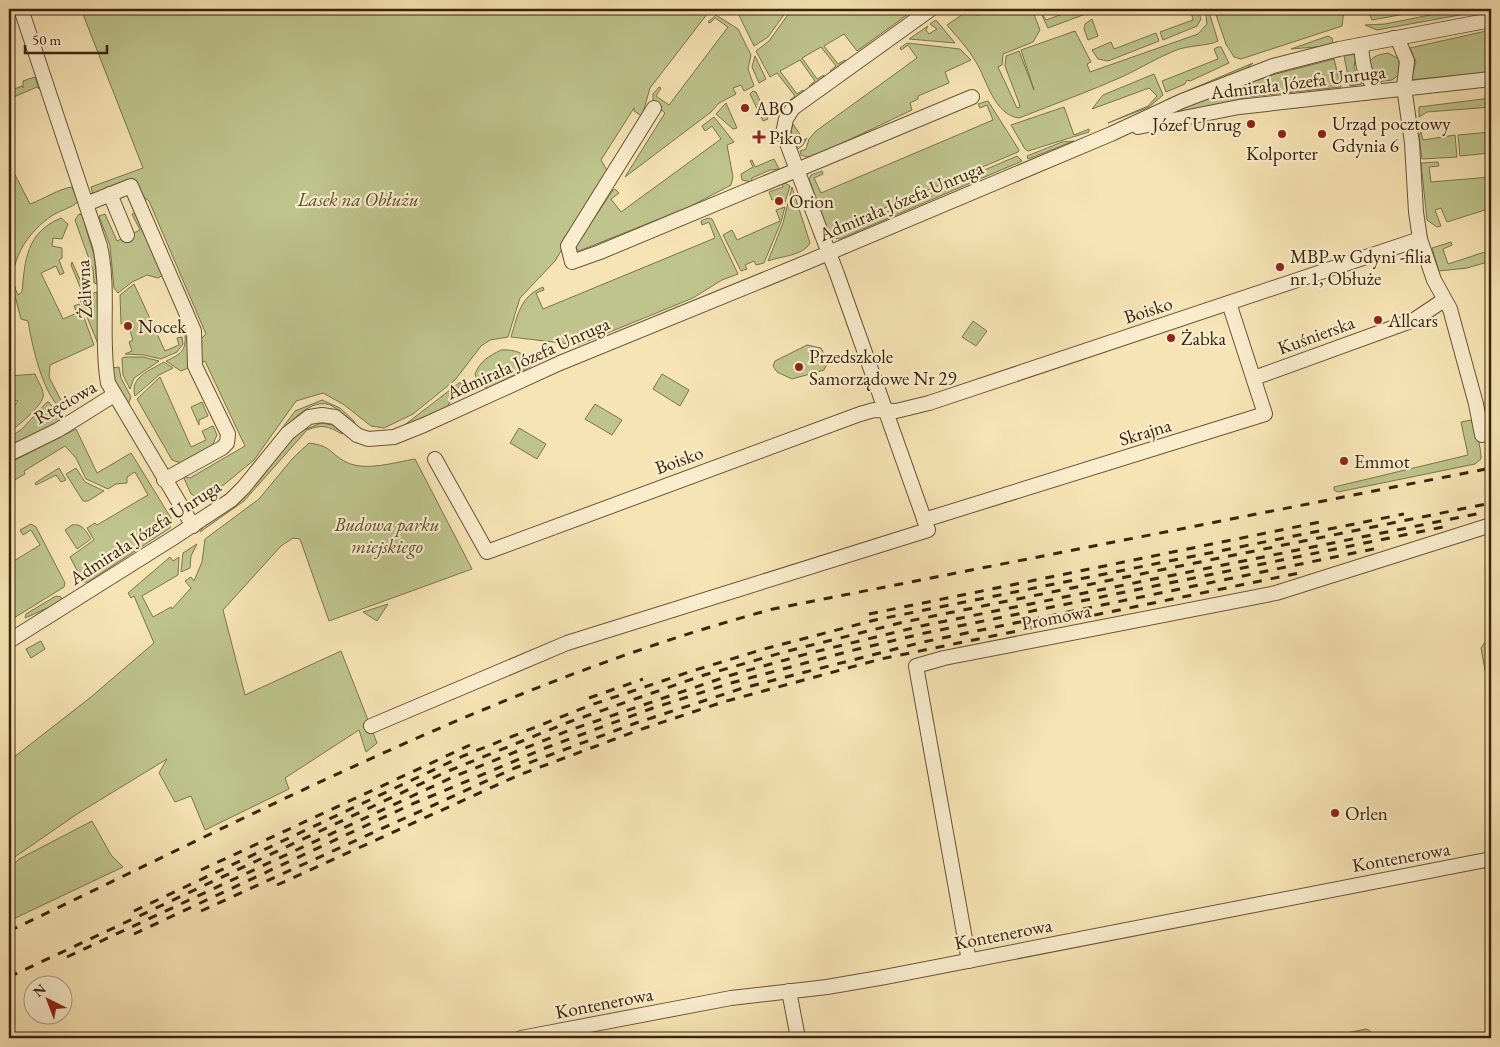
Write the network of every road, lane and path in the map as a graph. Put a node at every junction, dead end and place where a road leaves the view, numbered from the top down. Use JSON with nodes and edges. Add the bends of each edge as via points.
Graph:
{"nodes":[{"id":1,"x":21,"y":9,"type":"edge"},
{"id":2,"x":931,"y":9,"type":"edge"},
{"id":3,"x":1491,"y":20,"type":"edge"},
{"id":4,"x":1393,"y":38,"type":"junction"},
{"id":5,"x":1361,"y":45,"type":"junction"},
{"id":6,"x":1491,"y":79,"type":"edge"},
{"id":7,"x":1404,"y":87,"type":"junction"},
{"id":8,"x":1377,"y":90,"type":"junction"},
{"id":9,"x":972,"y":97,"type":"dead end"},
{"id":10,"x":654,"y":108,"type":"dead end"},
{"id":11,"x":1111,"y":134,"type":"junction"},
{"id":12,"x":795,"y":169,"type":"junction"},
{"id":13,"x":110,"y":194,"type":"junction"},
{"id":14,"x":86,"y":204,"type":"junction"},
{"id":15,"x":127,"y":235,"type":"dead end"},
{"id":16,"x":1420,"y":240,"type":"junction"},
{"id":17,"x":828,"y":253,"type":"junction"},
{"id":18,"x":1444,"y":300,"type":"junction"},
{"id":19,"x":1229,"y":303,"type":"junction"},
{"id":20,"x":1254,"y":378,"type":"junction"},
{"id":21,"x":114,"y":395,"type":"junction"},
{"id":22,"x":886,"y":410,"type":"junction"},
{"id":23,"x":1482,"y":435,"type":"dead end"},
{"id":24,"x":9,"y":454,"type":"edge"},
{"id":25,"x":435,"y":459,"type":"dead end"},
{"id":26,"x":164,"y":480,"type":"junction"},
{"id":27,"x":924,"y":520,"type":"junction"},
{"id":28,"x":1491,"y":525,"type":"edge"},
{"id":29,"x":193,"y":526,"type":"junction"},
{"id":30,"x":9,"y":641,"type":"edge"},
{"id":31,"x":371,"y":726,"type":"dead end"},
{"id":32,"x":1491,"y":859,"type":"edge"},
{"id":33,"x":969,"y":960,"type":"junction"},
{"id":34,"x":789,"y":991,"type":"junction"},
{"id":35,"x":522,"y":1038,"type":"edge"},
{"id":36,"x":798,"y":1038,"type":"edge"}],
"edges":[{"from":1,"to":14,"type":"street","name":"Żeliwna"},
{"from":2,"to":12,"type":"street","via":[[788,114],[783,133]]},
{"from":3,"to":4,"type":"street","name":"Admirała Józefa Unruga"},
{"from":4,"to":5,"type":"street","name":"Admirała Józefa Unruga"},
{"from":4,"to":7,"type":"street","via":[[1407,61]]},
{"from":5,"to":8,"type":"street","via":[[1365,75]]},
{"from":5,"to":11,"type":"street","name":"Admirała Józefa Unruga","via":[[1273,66],[1182,101]]},
{"from":6,"to":7,"type":"street","name":"Admirała Józefa Unruga"},
{"from":7,"to":8,"type":"street","name":"Admirała Józefa Unruga"},
{"from":7,"to":16,"type":"street","via":[[1414,158]]},
{"from":8,"to":11,"type":"street","name":"Admirała Józefa Unruga","via":[[1215,110]]},
{"from":9,"to":12,"type":"street"},
{"from":10,"to":12,"type":"street","via":[[568,246],[572,262]]},
{"from":11,"to":17,"type":"street","name":"Admirała Józefa Unruga"},
{"from":12,"to":17,"type":"street"},
{"from":13,"to":14,"type":"street"},
{"from":13,"to":15,"type":"street"},
{"from":13,"to":26,"type":"street","via":[[131,186],[194,331],[195,366],[228,434],[227,443],[222,448]]},
{"from":14,"to":21,"type":"street","name":"Żeliwna","via":[[104,266],[105,363],[108,383]]},
{"from":16,"to":18,"type":"street"},
{"from":16,"to":19,"type":"street","name":"Boisko"},
{"from":17,"to":22,"type":"street"},
{"from":17,"to":29,"type":"street","name":"Admirała Józefa Unruga","via":[[560,363],[394,437],[368,439],[357,435],[335,417],[309,417],[288,434],[244,488]]},
{"from":18,"to":20,"type":"street","name":"Kuśnierska","via":[[1414,320]]},
{"from":18,"to":23,"type":"street","via":[[1455,325]]},
{"from":19,"to":20,"type":"street","name":"Skrajna"},
{"from":19,"to":22,"type":"street","name":"Boisko","via":[[929,403]]},
{"from":20,"to":27,"type":"street","name":"Skrajna","via":[[1265,414]]},
{"from":21,"to":24,"type":"street","name":"Rtęciowa","via":[[58,430]]},
{"from":21,"to":26,"type":"street","name":"Żeliwna"},
{"from":22,"to":25,"type":"street","name":"Boisko","via":[[860,414],[487,552]]},
{"from":22,"to":27,"type":"street"},
{"from":26,"to":29,"type":"street","name":"Żeliwna"},
{"from":27,"to":31,"type":"street","via":[[928,530],[568,643]]},
{"from":28,"to":33,"type":"street","name":"Promowa","via":[[1276,593],[916,666]]},
{"from":29,"to":30,"type":"street","name":"Admirała Józefa Unruga"},
{"from":32,"to":33,"type":"street","name":"Kontenerowa"},
{"from":33,"to":34,"type":"street","name":"Kontenerowa","via":[[827,987]]},
{"from":34,"to":35,"type":"street","name":"Kontenerowa","via":[[731,998]]},
{"from":34,"to":36,"type":"street"}]}
